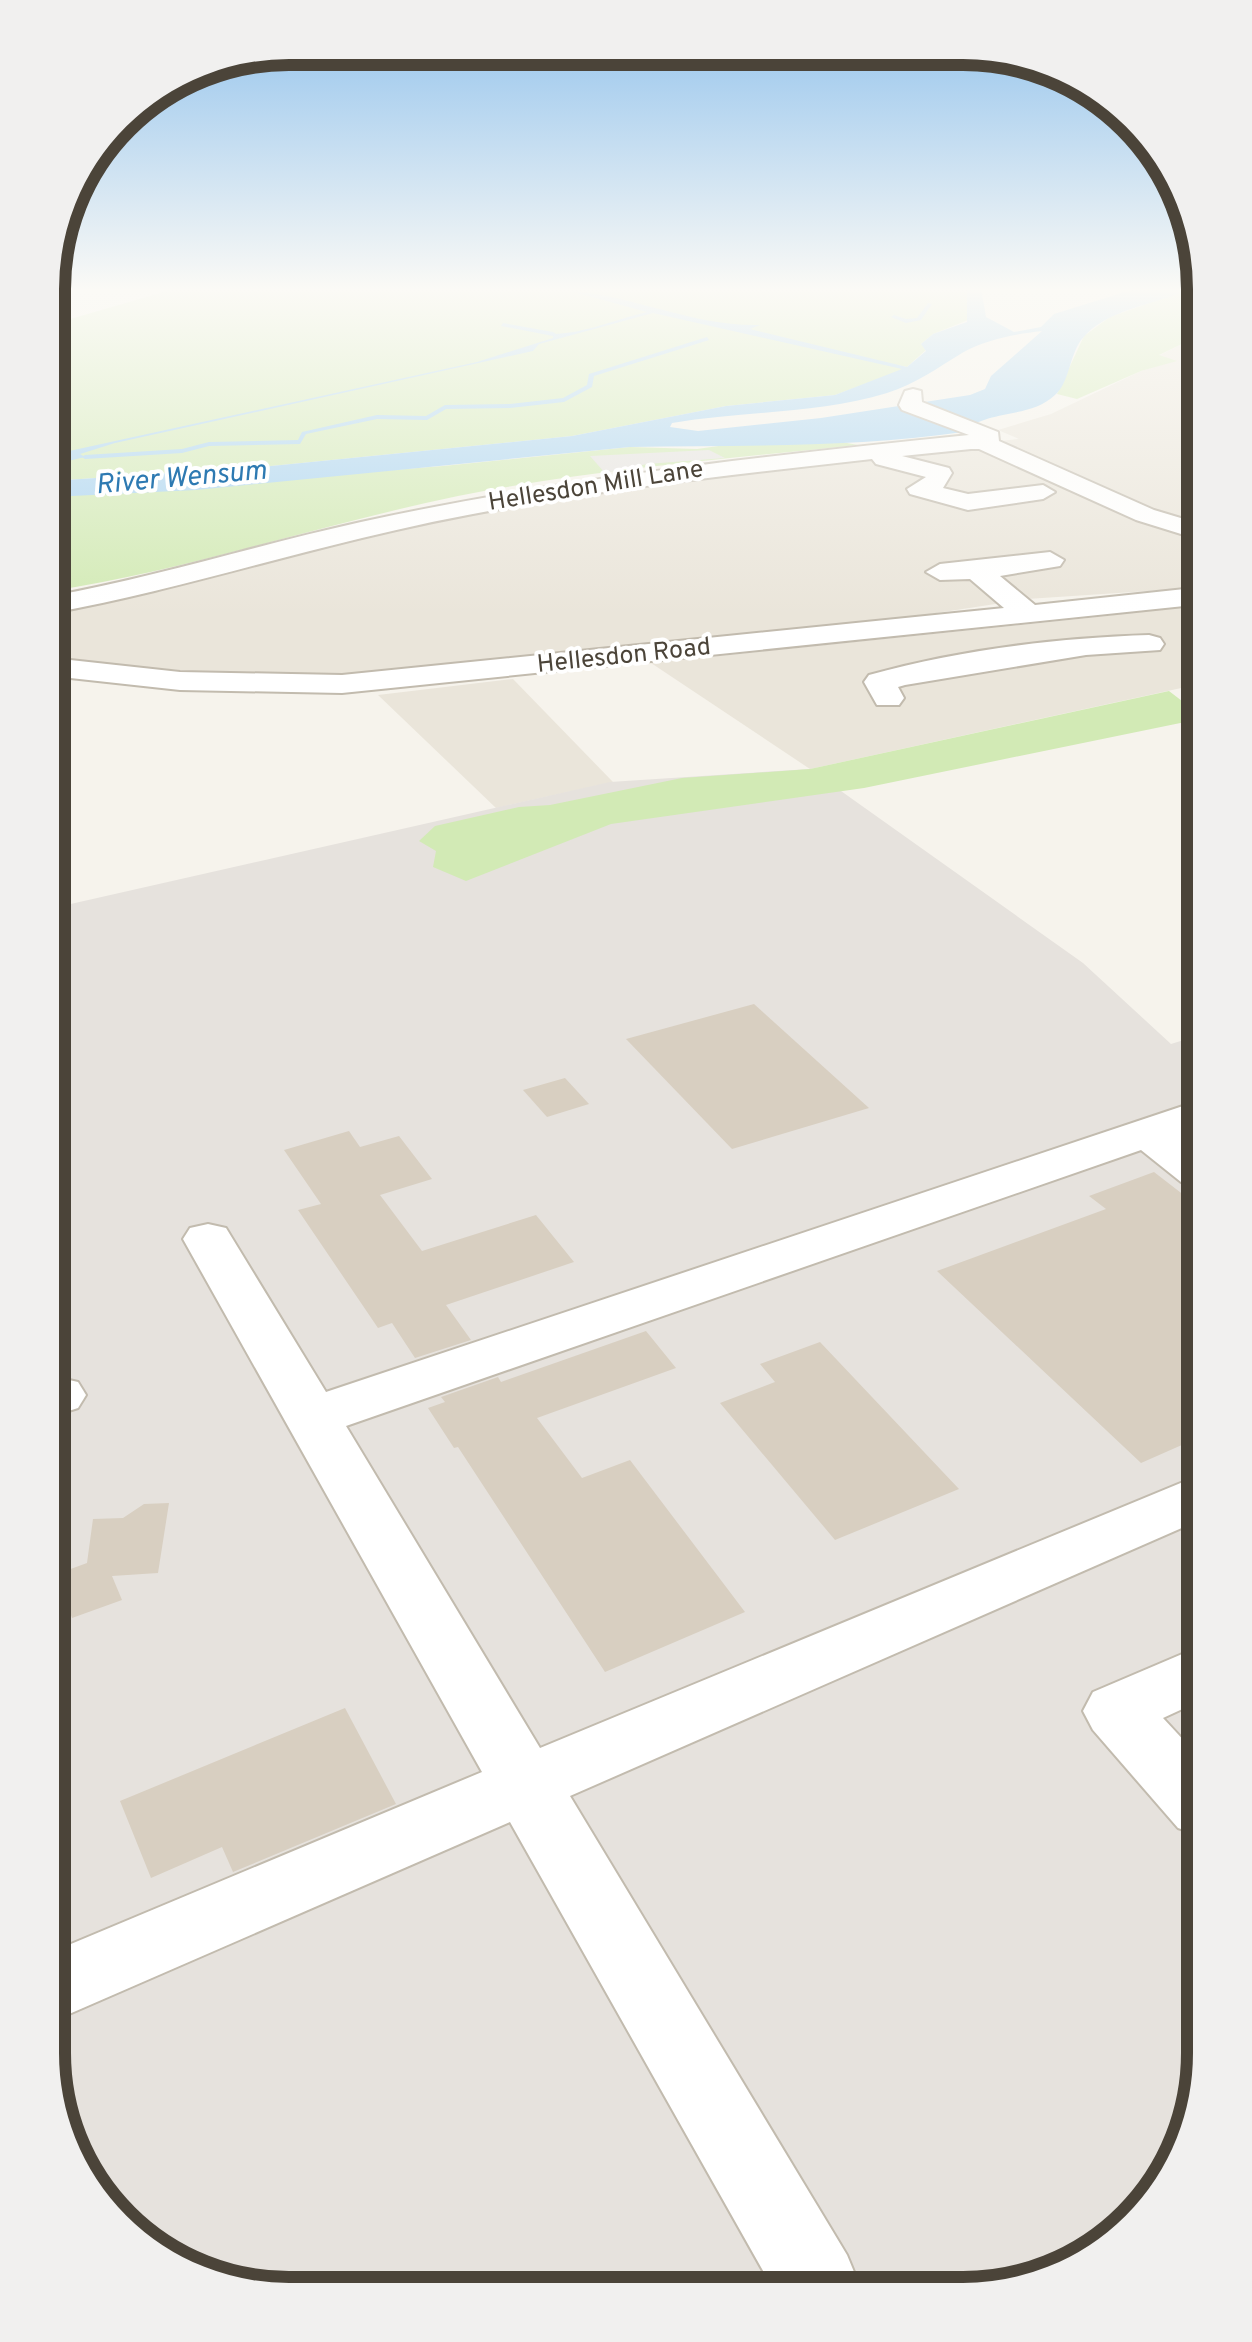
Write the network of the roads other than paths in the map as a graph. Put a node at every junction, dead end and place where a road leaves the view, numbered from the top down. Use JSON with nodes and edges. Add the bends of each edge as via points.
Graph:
{"nodes":[{"id":1,"x":911,"y":401,"type":"dead end"},
{"id":2,"x":981,"y":436,"type":"junction"},
{"id":3,"x":861,"y":452,"type":"junction"},
{"id":4,"x":1043,"y":492,"type":"dead end"},
{"id":5,"x":1187,"y":528,"type":"edge"},
{"id":6,"x":1050,"y":560,"type":"dead end"},
{"id":7,"x":977,"y":571,"type":"junction"},
{"id":8,"x":940,"y":572,"type":"dead end"},
{"id":9,"x":1187,"y":598,"type":"edge"},
{"id":10,"x":65,"y":603,"type":"edge"},
{"id":11,"x":1031,"y":616,"type":"junction"},
{"id":12,"x":861,"y":634,"type":"junction"},
{"id":13,"x":1149,"y":644,"type":"dead end"},
{"id":14,"x":65,"y":668,"type":"edge"},
{"id":15,"x":848,"y":682,"type":"dead end"},
{"id":16,"x":890,"y":686,"type":"junction"},
{"id":17,"x":1187,"y":1119,"type":"edge"},
{"id":18,"x":1148,"y":1133,"type":"junction"},
{"id":19,"x":1187,"y":1163,"type":"edge"},
{"id":20,"x":208,"y":1239,"type":"dead end"},
{"id":21,"x":312,"y":1416,"type":"junction"},
{"id":22,"x":1187,"y":1502,"type":"edge"},
{"id":23,"x":1187,"y":1678,"type":"edge"},
{"id":24,"x":526,"y":1784,"type":"junction"},
{"id":25,"x":1187,"y":1790,"type":"edge"},
{"id":26,"x":65,"y":1981,"type":"edge"},
{"id":27,"x":812,"y":2277,"type":"edge"}],
"edges":[{"from":1,"to":2,"type":"street"},
{"from":2,"to":3,"type":"street","name":"Hellesdon Mill Lane"},
{"from":2,"to":5,"type":"street","name":"Hellesdon Mill Lane","via":[[1144,515]]},
{"from":3,"to":4,"type":"street","via":[[940,473],[919,489],[947,498],[978,502]]},
{"from":3,"to":10,"type":"street","name":"Hellesdon Mill Lane","via":[[676,473],[450,510]]},
{"from":6,"to":7,"type":"street"},
{"from":7,"to":8,"type":"street"},
{"from":7,"to":11,"type":"street"},
{"from":9,"to":11,"type":"street","name":"Hellesdon Road"},
{"from":11,"to":12,"type":"street","name":"Hellesdon Road"},
{"from":12,"to":14,"type":"street","name":"Hellesdon Road","via":[[342,684],[180,681]]},
{"from":12,"to":16,"type":"street"},
{"from":13,"to":16,"type":"street","via":[[1109,639]]},
{"from":15,"to":16,"type":"street"},
{"from":17,"to":18,"type":"street"},
{"from":18,"to":19,"type":"street"},
{"from":18,"to":21,"type":"street"},
{"from":20,"to":21,"type":"street"},
{"from":21,"to":24,"type":"street"},
{"from":22,"to":24,"type":"street"},
{"from":23,"to":25,"type":"street","via":[[1116,1711]]},
{"from":24,"to":26,"type":"street"},
{"from":24,"to":27,"type":"street"}]}
